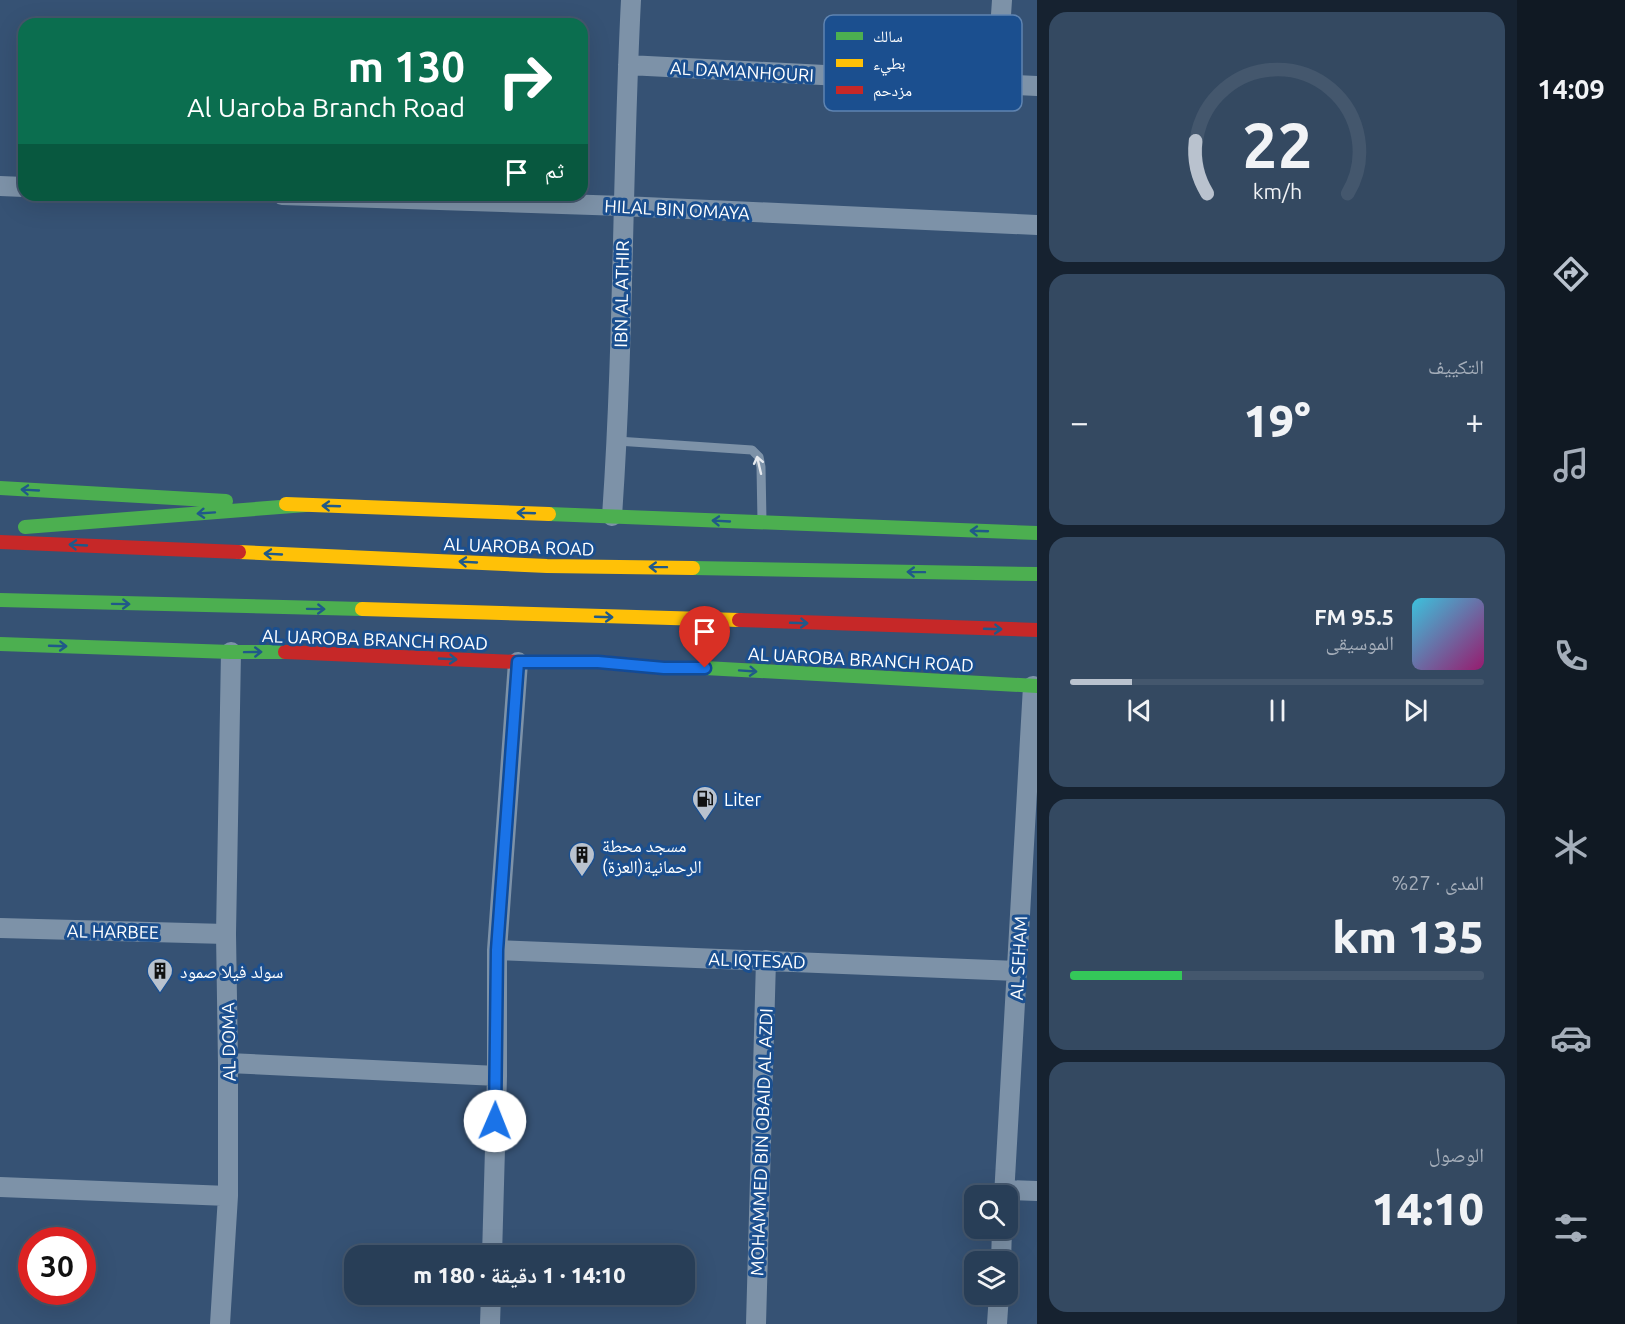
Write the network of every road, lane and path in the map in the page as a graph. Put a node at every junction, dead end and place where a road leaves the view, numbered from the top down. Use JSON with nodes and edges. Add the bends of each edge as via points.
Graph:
{"nodes":[{"id":1,"x":631,"y":0,"type":"edge"},
{"id":2,"x":1002,"y":0,"type":"edge"},
{"id":3,"x":1001,"y":15,"type":"edge"},
{"id":4,"x":628,"y":65,"type":"junction"},
{"id":5,"x":824,"y":76,"type":"edge"},
{"id":6,"x":0,"y":186,"type":"edge"},
{"id":7,"x":18,"y":187,"type":"edge"},
{"id":8,"x":468,"y":201,"type":"edge"},
{"id":9,"x":623,"y":206,"type":"junction"},
{"id":10,"x":1037,"y":225,"type":"edge"},
{"id":11,"x":617,"y":441,"type":"junction"},
{"id":12,"x":0,"y":488,"type":"edge"},
{"id":13,"x":306,"y":506,"type":"junction"},
{"id":14,"x":612,"y":516,"type":"junction"},
{"id":15,"x":763,"y":523,"type":"junction"},
{"id":16,"x":12,"y":528,"type":"dead end"},
{"id":17,"x":1037,"y":533,"type":"edge"},
{"id":18,"x":0,"y":542,"type":"edge"},
{"id":19,"x":1037,"y":574,"type":"edge"},
{"id":20,"x":0,"y":600,"type":"edge"},
{"id":21,"x":1037,"y":630,"type":"edge"},
{"id":22,"x":0,"y":644,"type":"edge"},
{"id":23,"x":231,"y":652,"type":"junction"},
{"id":24,"x":518,"y":662,"type":"junction"},
{"id":25,"x":1035,"y":686,"type":"edge"},
{"id":26,"x":0,"y":928,"type":"edge"},
{"id":27,"x":226,"y":934,"type":"junction"},
{"id":28,"x":497,"y":950,"type":"junction"},
{"id":29,"x":766,"y":960,"type":"junction"},
{"id":30,"x":1017,"y":971,"type":"junction"},
{"id":31,"x":228,"y":1063,"type":"junction"},
{"id":32,"x":496,"y":1076,"type":"junction"},
{"id":33,"x":1004,"y":1185,"type":"edge"},
{"id":34,"x":0,"y":1186,"type":"edge"},
{"id":35,"x":1037,"y":1191,"type":"edge"},
{"id":36,"x":1018,"y":1192,"type":"edge"},
{"id":37,"x":228,"y":1196,"type":"junction"},
{"id":38,"x":492,"y":1245,"type":"edge"},
{"id":39,"x":491,"y":1305,"type":"edge"},
{"id":40,"x":998,"y":1305,"type":"edge"},
{"id":41,"x":220,"y":1324,"type":"edge"},
{"id":42,"x":490,"y":1324,"type":"edge"},
{"id":43,"x":756,"y":1324,"type":"edge"},
{"id":44,"x":997,"y":1324,"type":"edge"}],
"edges":[{"from":1,"to":4,"type":"street","name":"IBN AL ATHIR"},
{"from":2,"to":3,"type":"street"},
{"from":4,"to":5,"type":"street","name":"AL DAMANHOURI"},
{"from":4,"to":9,"type":"street","name":"IBN AL ATHIR"},
{"from":6,"to":7,"type":"street"},
{"from":8,"to":9,"type":"street","name":"HILAL BIN OMAYA"},
{"from":9,"to":10,"type":"street","name":"HILAL BIN OMAYA"},
{"from":9,"to":11,"type":"street","name":"IBN AL ATHIR"},
{"from":11,"to":14,"type":"street","name":"IBN AL ATHIR"},
{"from":15,"to":11,"type":"lane","one_way":true,"via":[[761,467],[752,450]]},
{"from":13,"to":12,"type":"main road","one_way":true},
{"from":14,"to":13,"type":"main road","one_way":true},
{"from":13,"to":16,"type":"main road","one_way":true},
{"from":15,"to":14,"type":"main road","one_way":true},
{"from":17,"to":15,"type":"main road","one_way":true},
{"from":19,"to":18,"type":"main road","name":"AL UAROBA ROAD","one_way":true,"via":[[547,566]]},
{"from":20,"to":21,"type":"main road","one_way":true},
{"from":22,"to":23,"type":"main road","name":"AL UAROBA BRANCH ROAD","one_way":true},
{"from":23,"to":24,"type":"main road","name":"AL UAROBA BRANCH ROAD","one_way":true},
{"from":23,"to":27,"type":"street","name":"AL DOMA"},
{"from":24,"to":25,"type":"main road","name":"AL UAROBA BRANCH ROAD","one_way":true,"via":[[598,662]]},
{"from":24,"to":28,"type":"street"},
{"from":25,"to":30,"type":"street","name":"AL SEHAM"},
{"from":26,"to":27,"type":"street","name":"AL HARBEE"},
{"from":27,"to":31,"type":"street","name":"AL DOMA"},
{"from":28,"to":29,"type":"street","name":"AL IQTESAD"},
{"from":28,"to":32,"type":"street"},
{"from":29,"to":30,"type":"street","name":"AL IQTESAD"},
{"from":29,"to":43,"type":"street","name":"MOHAMMED BIN OBAID AL AZDI"},
{"from":30,"to":33,"type":"street","name":"AL SEHAM"},
{"from":31,"to":32,"type":"street"},
{"from":31,"to":37,"type":"street","name":"AL DOMA"},
{"from":32,"to":38,"type":"street"},
{"from":34,"to":37,"type":"street"},
{"from":35,"to":36,"type":"street"},
{"from":37,"to":41,"type":"street","name":"AL DOMA"},
{"from":39,"to":42,"type":"street"},
{"from":40,"to":44,"type":"street"}]}
